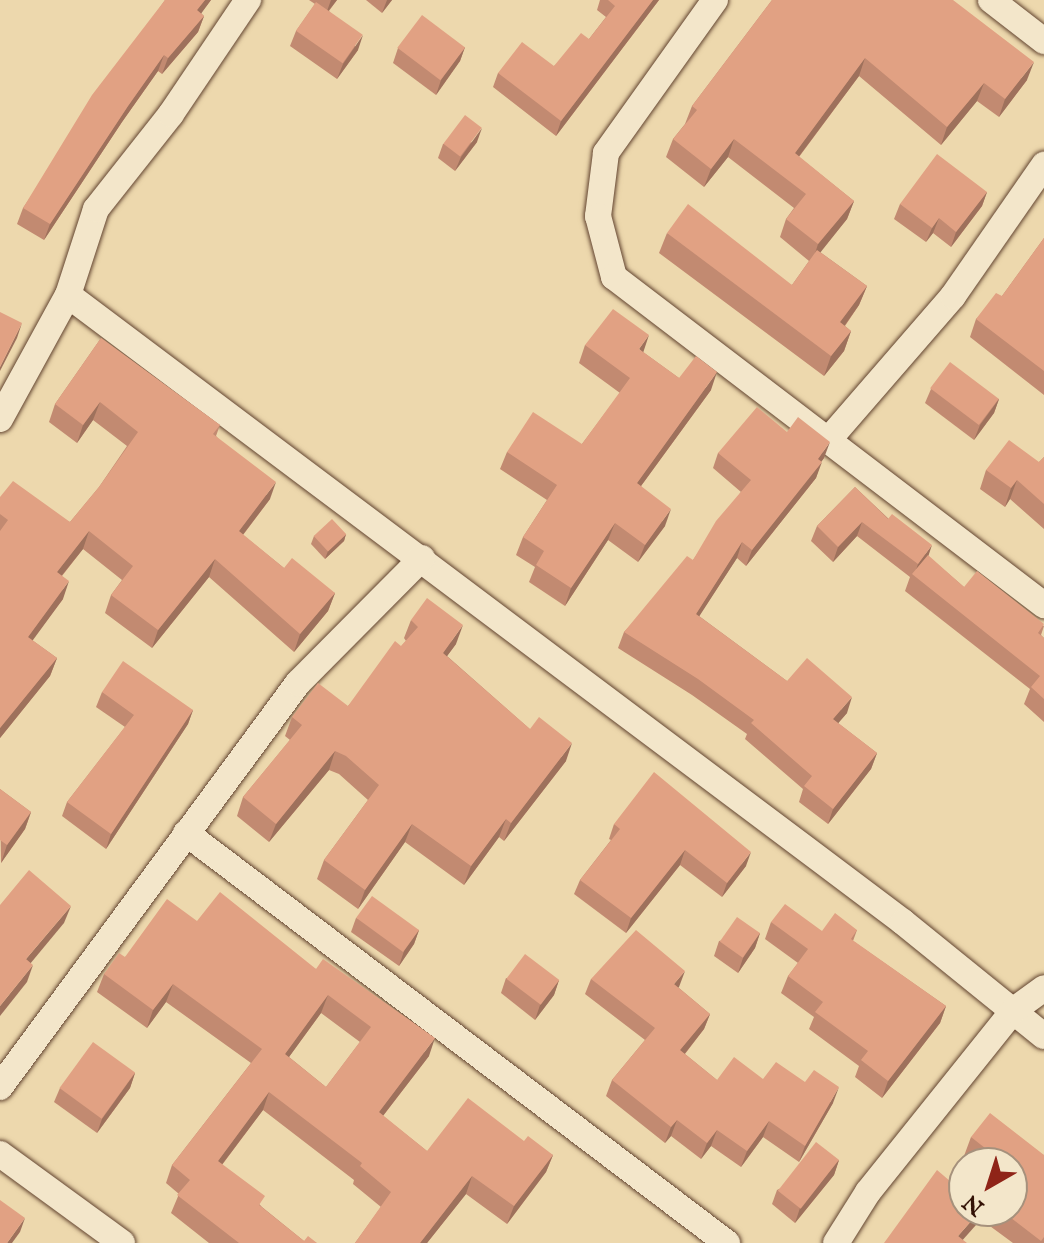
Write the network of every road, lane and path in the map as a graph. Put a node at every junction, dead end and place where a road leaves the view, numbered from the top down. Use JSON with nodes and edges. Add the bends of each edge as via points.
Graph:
{"nodes":[{"id":1,"x":248,"y":0,"type":"edge"},
{"id":2,"x":715,"y":0,"type":"edge"},
{"id":3,"x":991,"y":0,"type":"edge"},
{"id":4,"x":1044,"y":41,"type":"edge"},
{"id":5,"x":1044,"y":165,"type":"edge"},
{"id":6,"x":68,"y":295,"type":"junction"},
{"id":7,"x":0,"y":419,"type":"edge"},
{"id":8,"x":830,"y":438,"type":"junction"},
{"id":9,"x":422,"y":558,"type":"junction"},
{"id":10,"x":1044,"y":605,"type":"edge"},
{"id":11,"x":186,"y":833,"type":"junction"},
{"id":12,"x":1044,"y":988,"type":"edge"},
{"id":13,"x":1014,"y":1010,"type":"junction"},
{"id":14,"x":1044,"y":1036,"type":"edge"},
{"id":15,"x":0,"y":1087,"type":"edge"},
{"id":16,"x":0,"y":1154,"type":"edge"},
{"id":17,"x":122,"y":1243,"type":"edge"},
{"id":18,"x":727,"y":1243,"type":"edge"},
{"id":19,"x":836,"y":1243,"type":"edge"}],
"edges":[{"from":1,"to":6,"type":"street","via":[[171,114],[96,209]]},
{"from":2,"to":8,"type":"street","via":[[606,153],[598,216],[614,277]]},
{"from":3,"to":4,"type":"street"},
{"from":5,"to":8,"type":"street","via":[[953,296]]},
{"from":6,"to":7,"type":"street"},
{"from":6,"to":9,"type":"street"},
{"from":8,"to":10,"type":"street"},
{"from":9,"to":11,"type":"street","via":[[298,683]]},
{"from":9,"to":13,"type":"street"},
{"from":11,"to":15,"type":"street"},
{"from":11,"to":18,"type":"street"},
{"from":12,"to":13,"type":"street"},
{"from":13,"to":14,"type":"street"},
{"from":13,"to":19,"type":"street","via":[[868,1192]]},
{"from":16,"to":17,"type":"street"}]}
